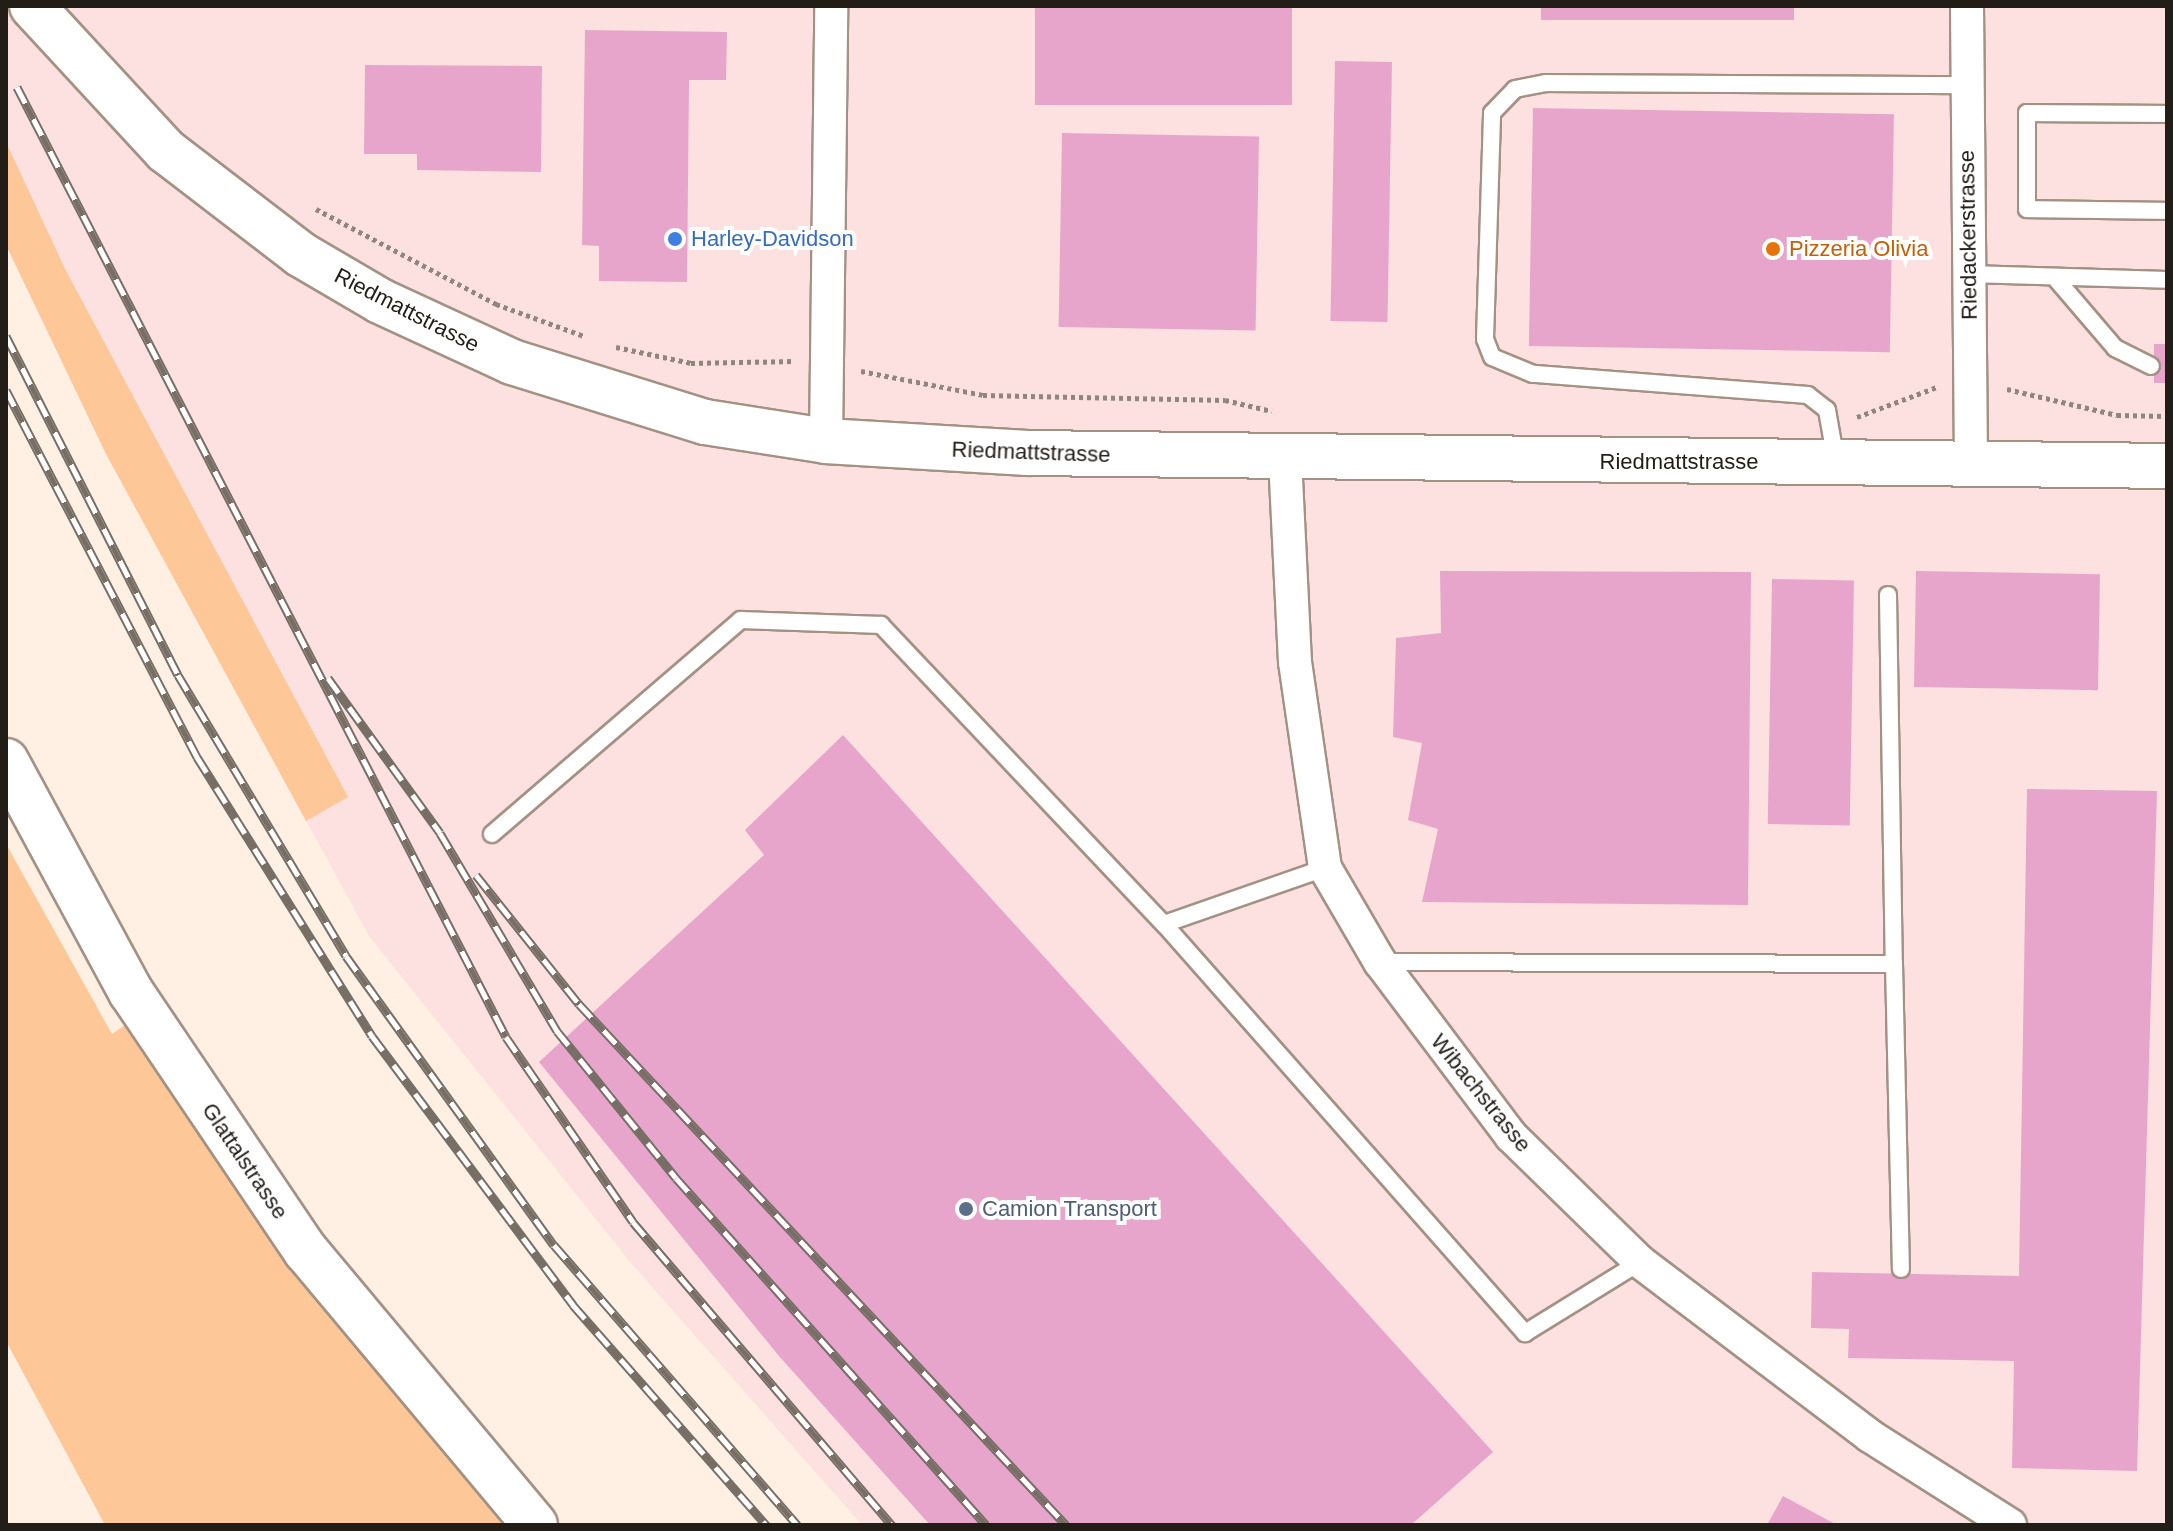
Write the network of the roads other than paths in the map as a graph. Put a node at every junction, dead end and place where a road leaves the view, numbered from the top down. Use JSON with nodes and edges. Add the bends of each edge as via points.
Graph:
{"nodes":[{"id":1,"x":32,"y":6,"type":"edge"},
{"id":2,"x":831,"y":6,"type":"edge"},
{"id":3,"x":1967,"y":6,"type":"edge"},
{"id":4,"x":1966,"y":85,"type":"junction"},
{"id":5,"x":2167,"y":114,"type":"edge"},
{"id":6,"x":2167,"y":211,"type":"edge"},
{"id":7,"x":1969,"y":274,"type":"junction"},
{"id":8,"x":2057,"y":280,"type":"junction"},
{"id":9,"x":2167,"y":280,"type":"edge"},
{"id":10,"x":2151,"y":366,"type":"dead end"},
{"id":11,"x":826,"y":441,"type":"junction"},
{"id":12,"x":1285,"y":458,"type":"junction"},
{"id":13,"x":1836,"y":462,"type":"junction"},
{"id":14,"x":1971,"y":464,"type":"junction"},
{"id":15,"x":2167,"y":466,"type":"edge"},
{"id":16,"x":1888,"y":595,"type":"dead end"},
{"id":17,"x":6,"y":761,"type":"edge"},
{"id":18,"x":492,"y":834,"type":"dead end"},
{"id":19,"x":1325,"y":868,"type":"junction"},
{"id":20,"x":1164,"y":924,"type":"junction"},
{"id":21,"x":1380,"y":962,"type":"junction"},
{"id":22,"x":1894,"y":964,"type":"junction"},
{"id":23,"x":1640,"y":1262,"type":"junction"},
{"id":24,"x":1901,"y":1269,"type":"dead end"},
{"id":25,"x":535,"y":1525,"type":"edge"},
{"id":26,"x":2010,"y":1525,"type":"edge"}],
"edges":[{"from":1,"to":11,"type":"main road","name":"Riedmattstrasse","via":[[166,151],[287,245],[380,301],[512,362],[644,407]]},
{"from":2,"to":11,"type":"street"},
{"from":3,"to":4,"type":"street","name":"Riedackerstrasse"},
{"from":4,"to":7,"type":"street","name":"Riedackerstrasse"},
{"from":4,"to":13,"type":"lane","via":[[1546,83],[1515,89],[1492,113],[1485,339],[1500,364],[1629,386],[1795,391],[1819,402],[1831,419]]},
{"from":5,"to":6,"type":"lane","via":[[2027,113],[2027,209]]},
{"from":7,"to":8,"type":"lane"},
{"from":7,"to":14,"type":"street","name":"Riedackerstrasse"},
{"from":8,"to":9,"type":"lane"},
{"from":8,"to":10,"type":"lane","via":[[2115,348]]},
{"from":11,"to":12,"type":"main road","name":"Riedmattstrasse"},
{"from":12,"to":13,"type":"main road","name":"Riedmattstrasse"},
{"from":12,"to":19,"type":"street","name":"Wibachstrasse","via":[[1295,662]]},
{"from":13,"to":14,"type":"main road","name":"Riedmattstrasse"},
{"from":14,"to":15,"type":"main road","name":"Riedmattstrasse"},
{"from":16,"to":22,"type":"lane"},
{"from":17,"to":25,"type":"main road","name":"Glattalstrasse","via":[[131,992],[306,1251]]},
{"from":18,"to":20,"type":"lane","via":[[741,620],[881,625]]},
{"from":19,"to":20,"type":"lane"},
{"from":19,"to":21,"type":"street","name":"Wibachstrasse"},
{"from":20,"to":23,"type":"lane","via":[[1525,1333]]},
{"from":21,"to":22,"type":"lane"},
{"from":21,"to":23,"type":"street","name":"Wibachstrasse","via":[[1511,1136]]},
{"from":22,"to":24,"type":"lane"},
{"from":23,"to":26,"type":"street","name":"Wibachstrasse","via":[[1870,1436]]}]}
